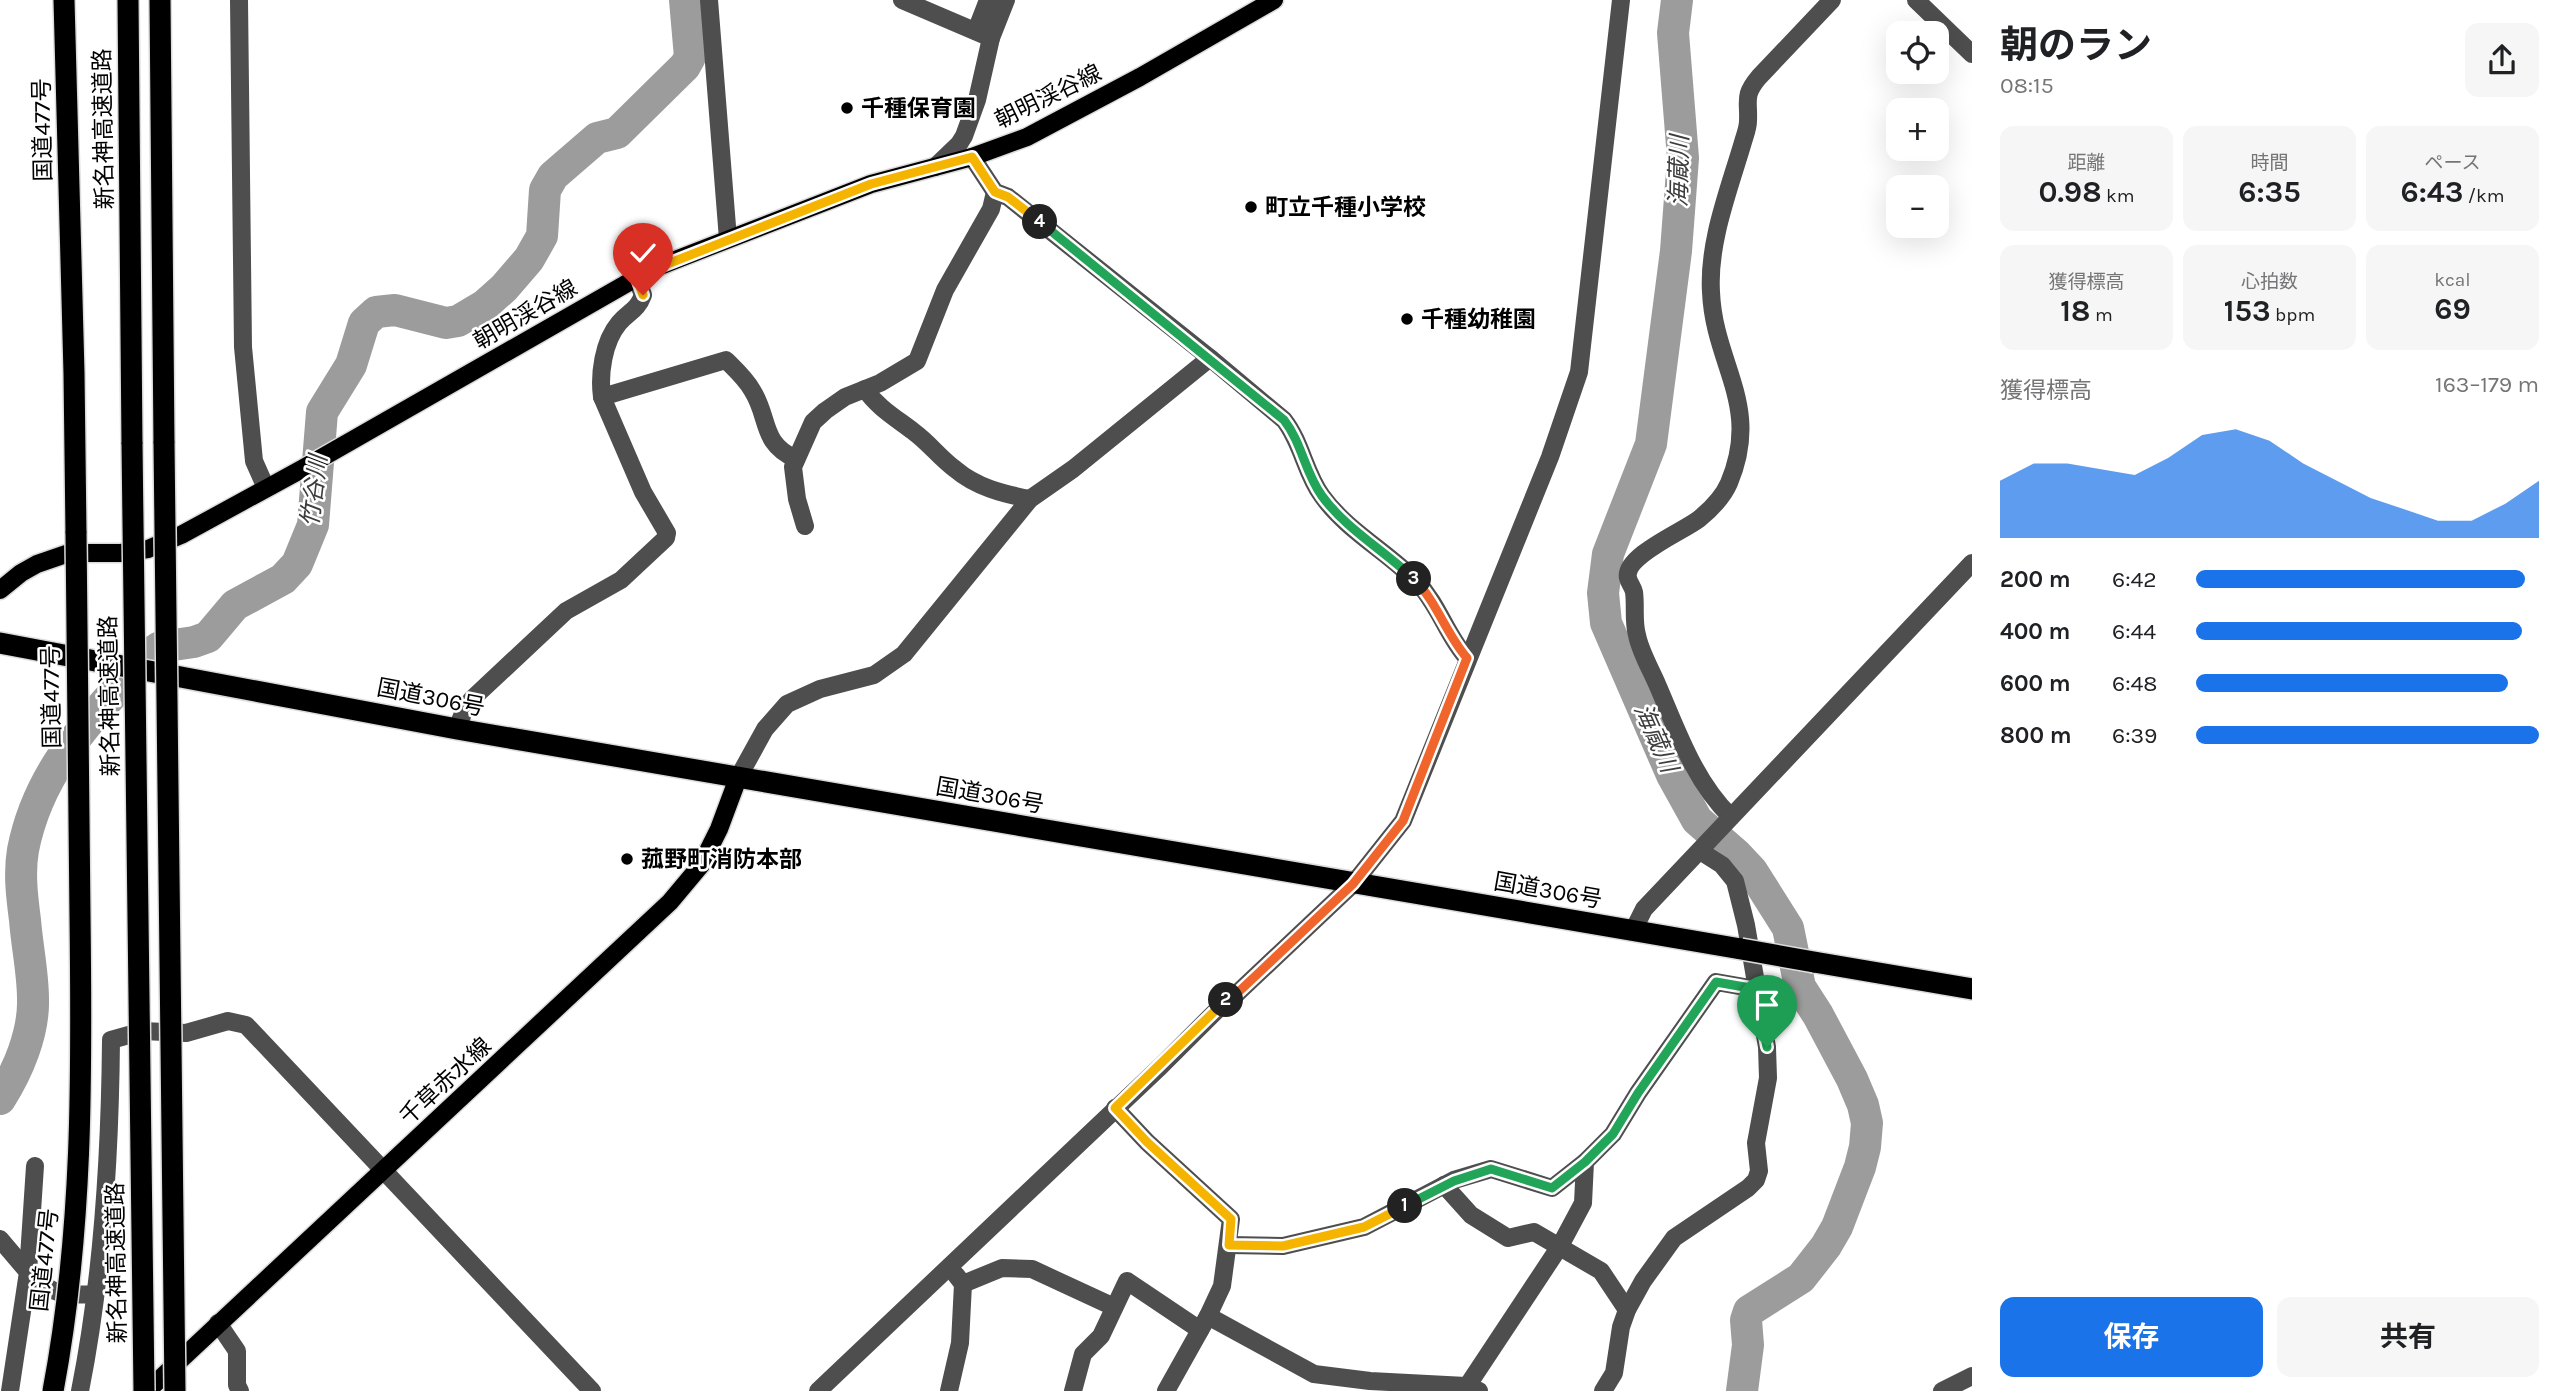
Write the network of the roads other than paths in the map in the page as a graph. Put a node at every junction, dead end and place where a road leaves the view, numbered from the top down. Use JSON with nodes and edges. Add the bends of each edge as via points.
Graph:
{"nodes":[{"id":1,"x":64,"y":0,"type":"edge"},
{"id":2,"x":128,"y":0,"type":"edge"},
{"id":3,"x":160,"y":0,"type":"edge"},
{"id":4,"x":239,"y":0,"type":"edge"},
{"id":5,"x":709,"y":0,"type":"edge"},
{"id":6,"x":902,"y":0,"type":"edge"},
{"id":7,"x":988,"y":0,"type":"edge"},
{"id":8,"x":1006,"y":0,"type":"edge"},
{"id":9,"x":1274,"y":0,"type":"edge"},
{"id":10,"x":1620,"y":0,"type":"edge"},
{"id":11,"x":1832,"y":0,"type":"edge"},
{"id":12,"x":1916,"y":0,"type":"edge"},
{"id":13,"x":984,"y":34,"type":"junction"},
{"id":14,"x":1972,"y":54,"type":"edge"},
{"id":15,"x":972,"y":157,"type":"junction"},
{"id":16,"x":935,"y":167,"type":"junction"},
{"id":17,"x":995,"y":192,"type":"junction"},
{"id":18,"x":728,"y":239,"type":"junction"},
{"id":19,"x":637,"y":279,"type":"junction"},
{"id":20,"x":1210,"y":358,"type":"junction"},
{"id":21,"x":865,"y":389,"type":"junction"},
{"id":22,"x":602,"y":397,"type":"junction"},
{"id":23,"x":796,"y":459,"type":"junction"},
{"id":24,"x":266,"y":488,"type":"junction"},
{"id":25,"x":1030,"y":499,"type":"junction"},
{"id":26,"x":805,"y":526,"type":"dead end"},
{"id":27,"x":1972,"y":562,"type":"edge"},
{"id":28,"x":0,"y":590,"type":"edge"},
{"id":29,"x":0,"y":643,"type":"edge"},
{"id":30,"x":1467,"y":658,"type":"junction"},
{"id":31,"x":457,"y":729,"type":"junction"},
{"id":32,"x":738,"y":778,"type":"junction"},
{"id":33,"x":1729,"y":820,"type":"junction"},
{"id":34,"x":1702,"y":849,"type":"junction"},
{"id":35,"x":1353,"y":884,"type":"junction"},
{"id":36,"x":1633,"y":931,"type":"junction"},
{"id":37,"x":1756,"y":989,"type":"junction"},
{"id":38,"x":1972,"y":989,"type":"edge"},
{"id":39,"x":1115,"y":1108,"type":"junction"},
{"id":40,"x":1585,"y":1162,"type":"junction"},
{"id":41,"x":35,"y":1166,"type":"dead end"},
{"id":42,"x":384,"y":1171,"type":"junction"},
{"id":43,"x":1444,"y":1185,"type":"junction"},
{"id":44,"x":0,"y":1239,"type":"edge"},
{"id":45,"x":1229,"y":1245,"type":"junction"},
{"id":46,"x":1560,"y":1246,"type":"junction"},
{"id":47,"x":950,"y":1265,"type":"junction"},
{"id":48,"x":28,"y":1272,"type":"junction"},
{"id":49,"x":963,"y":1284,"type":"junction"},
{"id":50,"x":95,"y":1294,"type":"junction"},
{"id":51,"x":1114,"y":1307,"type":"junction"},
{"id":52,"x":1627,"y":1310,"type":"junction"},
{"id":53,"x":1204,"y":1323,"type":"junction"},
{"id":54,"x":218,"y":1324,"type":"junction"},
{"id":55,"x":1972,"y":1376,"type":"edge"},
{"id":56,"x":1333,"y":1384,"type":"edge"},
{"id":57,"x":1470,"y":1390,"type":"edge"},
{"id":58,"x":10,"y":1391,"type":"edge"},
{"id":59,"x":53,"y":1391,"type":"edge"},
{"id":60,"x":80,"y":1391,"type":"edge"},
{"id":61,"x":145,"y":1391,"type":"edge"},
{"id":62,"x":175,"y":1391,"type":"edge"},
{"id":63,"x":240,"y":1391,"type":"edge"},
{"id":64,"x":592,"y":1391,"type":"edge"},
{"id":65,"x":818,"y":1391,"type":"edge"},
{"id":66,"x":949,"y":1391,"type":"edge"},
{"id":67,"x":1073,"y":1391,"type":"edge"},
{"id":68,"x":1166,"y":1391,"type":"edge"},
{"id":69,"x":1603,"y":1391,"type":"edge"},
{"id":70,"x":1942,"y":1391,"type":"edge"}],
"edges":[{"from":1,"to":59,"type":"highway","name":"国道477号","bridge":true,"via":[[74,345],[82,1040],[77,1218]]},
{"from":2,"to":61,"type":"highway","name":"新名神高速道路","bridge":true},
{"from":3,"to":62,"type":"highway","bridge":true},
{"from":4,"to":24,"type":"street","via":[[243,347],[254,461]]},
{"from":5,"to":18,"type":"street"},
{"from":6,"to":13,"type":"street"},
{"from":7,"to":13,"type":"street"},
{"from":8,"to":13,"type":"street"},
{"from":9,"to":15,"type":"main road","name":"朝明渓谷線","via":[[1027,137]]},
{"from":10,"to":30,"type":"street","via":[[1579,372]]},
{"from":11,"to":33,"type":"street","via":[[1759,77],[1746,99],[1748,122],[1718,232],[1711,279],[1712,312],[1742,421],[1729,484],[1710,509],[1637,558],[1628,570],[1637,635],[1706,789]]},
{"from":12,"to":14,"type":"street"},
{"from":13,"to":16,"type":"street","via":[[977,100],[964,136]]},
{"from":15,"to":16,"type":"main road","name":"朝明渓谷線"},
{"from":15,"to":17,"type":"street"},
{"from":16,"to":18,"type":"main road","name":"朝明渓谷線","via":[[871,184]]},
{"from":17,"to":20,"type":"street","via":[[1008,197]]},
{"from":17,"to":21,"type":"street","via":[[991,209],[945,290],[917,361]]},
{"from":18,"to":19,"type":"main road","name":"朝明渓谷線"},
{"from":19,"to":22,"type":"street","via":[[643,295],[638,309],[619,323],[608,343]]},
{"from":19,"to":24,"type":"main road","name":"朝明渓谷線"},
{"from":20,"to":25,"type":"street"},
{"from":20,"to":30,"type":"street","via":[[1284,420],[1321,496],[1418,583]]},
{"from":21,"to":23,"type":"street","via":[[845,397],[813,422]]},
{"from":21,"to":25,"type":"street","via":[[876,404],[974,483]]},
{"from":22,"to":23,"type":"street","via":[[726,360],[752,389],[774,445]]},
{"from":22,"to":31,"type":"street","via":[[652,510],[667,533],[621,580],[566,611],[472,699]]},
{"from":23,"to":26,"type":"street","via":[[797,499]]},
{"from":24,"to":28,"type":"main road","name":"朝明渓谷線","via":[[148,549],[69,553],[29,568]]},
{"from":25,"to":32,"type":"street","via":[[904,654],[874,675],[820,689],[787,705],[765,729]]},
{"from":27,"to":33,"type":"street"},
{"from":29,"to":31,"type":"highway","name":"国道306号"},
{"from":30,"to":35,"type":"street","via":[[1403,821]]},
{"from":31,"to":32,"type":"highway","name":"国道306号"},
{"from":32,"to":35,"type":"highway","name":"国道306号"},
{"from":32,"to":42,"type":"main road","name":"千草赤水線","via":[[701,864],[670,902]]},
{"from":33,"to":34,"type":"street"},
{"from":34,"to":36,"type":"street","via":[[1644,909]]},
{"from":34,"to":37,"type":"street","via":[[1735,881]]},
{"from":35,"to":36,"type":"highway","name":"国道306号"},
{"from":35,"to":39,"type":"street"},
{"from":36,"to":38,"type":"highway","name":"国道306号","bridge":true},
{"from":37,"to":40,"type":"street","via":[[1716,982],[1613,1134]]},
{"from":37,"to":52,"type":"street","via":[[1769,1078],[1756,1143],[1756,1180],[1674,1238]]},
{"from":39,"to":45,"type":"street","via":[[1231,1219]]},
{"from":39,"to":47,"type":"street"},
{"from":40,"to":43,"type":"street","via":[[1552,1188],[1491,1169]]},
{"from":40,"to":46,"type":"street","via":[[1583,1203]]},
{"from":41,"to":48,"type":"street"},
{"from":42,"to":50,"type":"street","via":[[246,1025],[228,1021],[186,1033],[143,1031],[111,1040],[106,1193]]},
{"from":42,"to":54,"type":"main road","name":"千草赤水線"},
{"from":42,"to":64,"type":"street"},
{"from":43,"to":45,"type":"street","via":[[1364,1227],[1283,1246]]},
{"from":43,"to":46,"type":"street","via":[[1471,1215],[1508,1238],[1534,1232]]},
{"from":44,"to":48,"type":"street"},
{"from":45,"to":53,"type":"street","via":[[1222,1286]]},
{"from":46,"to":52,"type":"street","via":[[1601,1271]]},
{"from":46,"to":57,"type":"street"},
{"from":47,"to":49,"type":"street"},
{"from":47,"to":65,"type":"street"},
{"from":48,"to":50,"type":"street","via":[[61,1294]]},
{"from":48,"to":58,"type":"street"},
{"from":49,"to":51,"type":"street","via":[[1002,1268],[1032,1269]]},
{"from":49,"to":66,"type":"street","via":[[960,1343]]},
{"from":50,"to":60,"type":"street"},
{"from":51,"to":53,"type":"street","via":[[1127,1281]]},
{"from":51,"to":67,"type":"street","via":[[1101,1336],[1083,1354]]},
{"from":52,"to":69,"type":"street","via":[[1614,1373]]},
{"from":53,"to":56,"type":"street"},
{"from":53,"to":68,"type":"street"},
{"from":54,"to":61,"type":"main road","name":"千草赤水線"},
{"from":54,"to":63,"type":"street","via":[[237,1351]]},
{"from":55,"to":70,"type":"street"},
{"from":56,"to":57,"type":"street","via":[[1370,1381]]}]}
